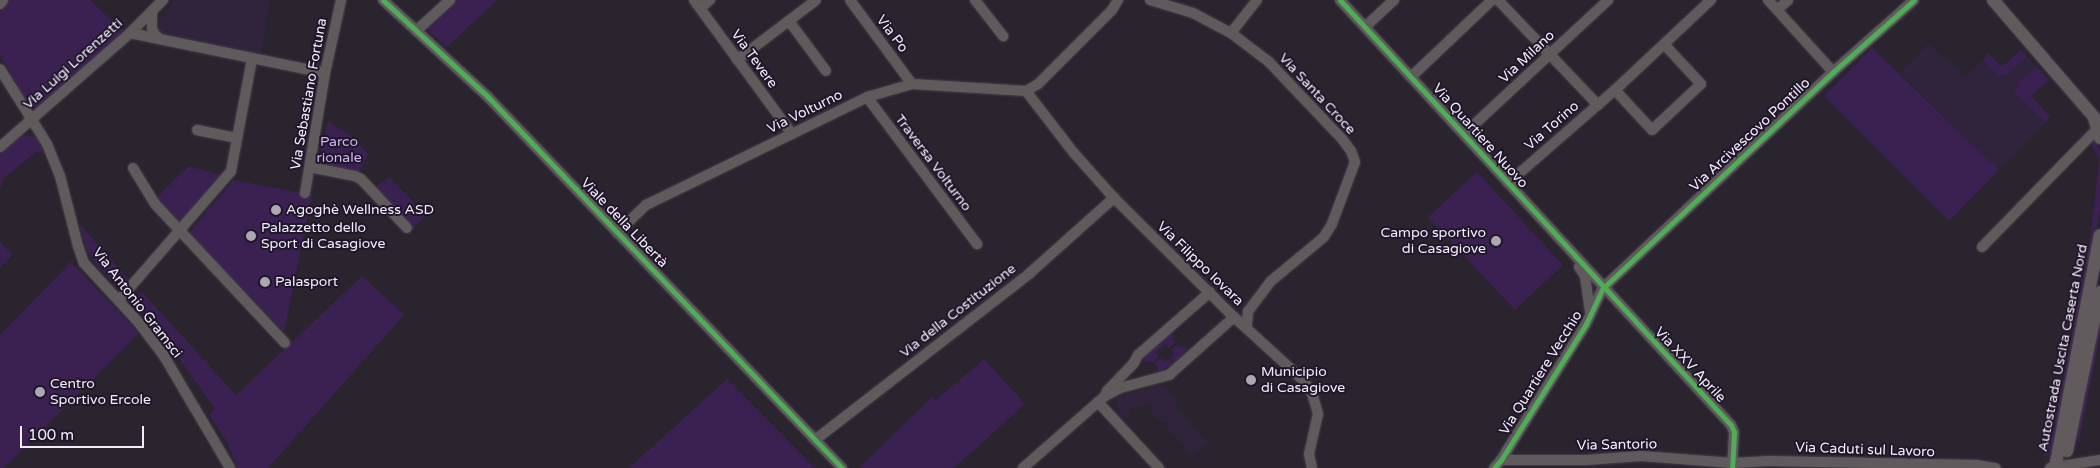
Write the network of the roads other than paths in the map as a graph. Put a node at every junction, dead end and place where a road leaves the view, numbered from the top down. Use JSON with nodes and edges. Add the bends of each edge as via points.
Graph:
{"nodes":[{"id":1,"x":3,"y":0,"type":"edge"},
{"id":2,"x":163,"y":0,"type":"edge"},
{"id":3,"x":341,"y":0,"type":"edge"},
{"id":4,"x":384,"y":0,"type":"edge"},
{"id":5,"x":450,"y":0,"type":"edge"},
{"id":6,"x":710,"y":0,"type":"edge"},
{"id":7,"x":816,"y":0,"type":"edge"},
{"id":8,"x":850,"y":0,"type":"edge"},
{"id":9,"x":975,"y":0,"type":"edge"},
{"id":10,"x":1118,"y":0,"type":"edge"},
{"id":11,"x":1150,"y":0,"type":"edge"},
{"id":12,"x":1257,"y":0,"type":"edge"},
{"id":13,"x":1340,"y":0,"type":"edge"},
{"id":14,"x":1394,"y":0,"type":"edge"},
{"id":15,"x":1492,"y":0,"type":"edge"},
{"id":16,"x":1498,"y":0,"type":"edge"},
{"id":17,"x":1608,"y":0,"type":"edge"},
{"id":18,"x":1711,"y":0,"type":"edge"},
{"id":19,"x":1768,"y":0,"type":"edge"},
{"id":20,"x":1788,"y":0,"type":"edge"},
{"id":21,"x":1914,"y":0,"type":"edge"},
{"id":22,"x":1994,"y":0,"type":"edge"},
{"id":23,"x":0,"y":4,"type":"edge"},
{"id":24,"x":697,"y":4,"type":"edge"},
{"id":25,"x":1777,"y":10,"type":"junction"},
{"id":26,"x":152,"y":11,"type":"junction"},
{"id":27,"x":789,"y":20,"type":"junction"},
{"id":28,"x":1365,"y":27,"type":"junction"},
{"id":29,"x":416,"y":31,"type":"junction"},
{"id":30,"x":130,"y":33,"type":"junction"},
{"id":31,"x":1231,"y":33,"type":"junction"},
{"id":32,"x":1003,"y":36,"type":"dead end"},
{"id":33,"x":160,"y":39,"type":"junction"},
{"id":34,"x":1664,"y":44,"type":"junction"},
{"id":35,"x":1550,"y":54,"type":"junction"},
{"id":36,"x":252,"y":60,"type":"junction"},
{"id":37,"x":737,"y":60,"type":"junction"},
{"id":38,"x":0,"y":69,"type":"edge"},
{"id":39,"x":826,"y":71,"type":"dead end"},
{"id":40,"x":1833,"y":72,"type":"junction"},
{"id":41,"x":325,"y":73,"type":"junction"},
{"id":42,"x":1411,"y":77,"type":"junction"},
{"id":43,"x":912,"y":84,"type":"junction"},
{"id":44,"x":1615,"y":90,"type":"junction"},
{"id":45,"x":1026,"y":91,"type":"junction"},
{"id":46,"x":867,"y":97,"type":"junction"},
{"id":47,"x":1598,"y":105,"type":"junction"},
{"id":48,"x":32,"y":119,"type":"junction"},
{"id":49,"x":2098,"y":127,"type":"edge"},
{"id":50,"x":197,"y":130,"type":"dead end"},
{"id":51,"x":792,"y":134,"type":"junction"},
{"id":52,"x":1464,"y":134,"type":"junction"},
{"id":53,"x":237,"y":138,"type":"junction"},
{"id":54,"x":0,"y":147,"type":"edge"},
{"id":55,"x":309,"y":167,"type":"junction"},
{"id":56,"x":133,"y":168,"type":"dead end"},
{"id":57,"x":1508,"y":183,"type":"junction"},
{"id":58,"x":305,"y":193,"type":"dead end"},
{"id":59,"x":1114,"y":198,"type":"junction"},
{"id":60,"x":407,"y":228,"type":"dead end"},
{"id":61,"x":181,"y":230,"type":"junction"},
{"id":62,"x":617,"y":233,"type":"junction"},
{"id":63,"x":2100,"y":234,"type":"edge"},
{"id":64,"x":977,"y":244,"type":"dead end"},
{"id":65,"x":1982,"y":247,"type":"dead end"},
{"id":66,"x":1571,"y":253,"type":"junction"},
{"id":67,"x":1603,"y":288,"type":"junction"},
{"id":68,"x":1210,"y":292,"type":"junction"},
{"id":69,"x":2100,"y":292,"type":"edge"},
{"id":70,"x":119,"y":300,"type":"junction"},
{"id":71,"x":1590,"y":315,"type":"junction"},
{"id":72,"x":1234,"y":317,"type":"junction"},
{"id":73,"x":1247,"y":327,"type":"junction"},
{"id":74,"x":285,"y":343,"type":"dead end"},
{"id":75,"x":1102,"y":399,"type":"junction"},
{"id":76,"x":815,"y":440,"type":"junction"},
{"id":77,"x":1502,"y":460,"type":"junction"},
{"id":78,"x":2100,"y":460,"type":"edge"},
{"id":79,"x":1733,"y":465,"type":"edge"},
{"id":80,"x":1154,"y":467,"type":"edge"},
{"id":81,"x":1972,"y":467,"type":"edge"},
{"id":82,"x":230,"y":468,"type":"edge"},
{"id":83,"x":842,"y":468,"type":"edge"},
{"id":84,"x":1023,"y":468,"type":"edge"},
{"id":85,"x":1312,"y":468,"type":"edge"},
{"id":86,"x":1494,"y":468,"type":"edge"},
{"id":87,"x":1996,"y":468,"type":"edge"},
{"id":88,"x":2050,"y":468,"type":"edge"},
{"id":89,"x":2059,"y":468,"type":"edge"}],
"edges":[{"from":1,"to":23,"type":"street"},
{"from":2,"to":26,"type":"street","name":"Via Luigi Lorenzetti"},
{"from":3,"to":41,"type":"street","name":"Via Sebastiano Fortuna"},
{"from":4,"to":29,"type":"street","name":"Viale della Libertà"},
{"from":5,"to":29,"type":"street"},
{"from":6,"to":24,"type":"street"},
{"from":7,"to":27,"type":"street"},
{"from":8,"to":43,"type":"street","name":"Via Po"},
{"from":9,"to":32,"type":"street"},
{"from":10,"to":45,"type":"street","via":[[1112,10],[1038,84]]},
{"from":11,"to":31,"type":"street","name":"Via Santa Croce","via":[[1193,13]]},
{"from":12,"to":31,"type":"street"},
{"from":13,"to":28,"type":"street","name":"Via Quartiere Nuovo"},
{"from":14,"to":28,"type":"street"},
{"from":15,"to":42,"type":"street"},
{"from":16,"to":35,"type":"street"},
{"from":17,"to":35,"type":"street","name":"Via Milano"},
{"from":18,"to":34,"type":"street","name":"Via Torino"},
{"from":19,"to":25,"type":"street"},
{"from":20,"to":25,"type":"street"},
{"from":21,"to":40,"type":"street","name":"Via Arcivescovo Pontillo"},
{"from":22,"to":49,"type":"main road"},
{"from":24,"to":37,"type":"street","name":"Via Tevere"},
{"from":25,"to":40,"type":"street"},
{"from":26,"to":30,"type":"street","name":"Via Luigi Lorenzetti"},
{"from":26,"to":33,"type":"street","via":[[152,29]]},
{"from":27,"to":37,"type":"street"},
{"from":27,"to":39,"type":"street"},
{"from":28,"to":42,"type":"street","name":"Via Quartiere Nuovo"},
{"from":29,"to":62,"type":"street","name":"Viale della Libertà","via":[[488,97]]},
{"from":30,"to":33,"type":"street"},
{"from":30,"to":48,"type":"street","name":"Via Luigi Lorenzetti"},
{"from":31,"to":73,"type":"street","name":"Via Santa Croce","via":[[1269,62],[1342,139],[1355,162],[1324,237],[1271,281],[1248,311]]},
{"from":33,"to":36,"type":"street"},
{"from":34,"to":44,"type":"street","name":"Via Torino"},
{"from":34,"to":44,"type":"street","via":[[1701,84],[1652,130]]},
{"from":35,"to":47,"type":"street"},
{"from":35,"to":52,"type":"street","name":"Via Milano"},
{"from":36,"to":41,"type":"street"},
{"from":36,"to":53,"type":"street"},
{"from":37,"to":51,"type":"street","name":"Via Tevere"},
{"from":38,"to":48,"type":"street","name":"Via Antonio Gramsci"},
{"from":40,"to":67,"type":"street","name":"Via Arcivescovo Pontillo"},
{"from":41,"to":55,"type":"street","name":"Via Sebastiano Fortuna"},
{"from":42,"to":52,"type":"street","name":"Via Quartiere Nuovo"},
{"from":43,"to":45,"type":"street","name":"Via Volturno"},
{"from":43,"to":46,"type":"street","name":"Via Volturno"},
{"from":44,"to":47,"type":"street","name":"Via Torino"},
{"from":45,"to":59,"type":"street","name":"Via Filippo Iovara"},
{"from":46,"to":51,"type":"street","name":"Via Volturno"},
{"from":46,"to":64,"type":"street","name":"Traversa Volturno"},
{"from":47,"to":57,"type":"street","name":"Via Torino"},
{"from":48,"to":54,"type":"street","name":"Via Luigi Lorenzetti"},
{"from":48,"to":70,"type":"street","name":"Via Antonio Gramsci","via":[[60,176],[84,263]]},
{"from":49,"to":65,"type":"street"},
{"from":50,"to":53,"type":"street"},
{"from":51,"to":62,"type":"street","name":"Via Volturno","via":[[646,205]]},
{"from":52,"to":57,"type":"street","name":"Via Quartiere Nuovo"},
{"from":53,"to":61,"type":"street","via":[[231,171]]},
{"from":55,"to":58,"type":"street","name":"Via Sebastiano Fortuna"},
{"from":55,"to":60,"type":"street","via":[[361,179]]},
{"from":56,"to":61,"type":"street","via":[[155,204]]},
{"from":57,"to":66,"type":"street","name":"Via Quartiere Nuovo"},
{"from":59,"to":68,"type":"street","name":"Via Filippo Iovara"},
{"from":59,"to":76,"type":"street","name":"Via della Costituzione","via":[[1030,273]]},
{"from":61,"to":70,"type":"street"},
{"from":61,"to":74,"type":"street"},
{"from":62,"to":76,"type":"street","name":"Viale della Libertà"},
{"from":63,"to":89,"type":"main road","name":"Autostrada Uscita Caserta Nord"},
{"from":66,"to":67,"type":"street","name":"Via Quartiere Nuovo"},
{"from":66,"to":71,"type":"street","name":"Via Quartiere Vecchio","via":[[1585,276]]},
{"from":67,"to":71,"type":"street","name":"Via Quartiere Vecchio"},
{"from":67,"to":79,"type":"street","name":"Via XXV Aprile","via":[[1731,425],[1734,432]]},
{"from":68,"to":72,"type":"street","name":"Via Filippo Iovara"},
{"from":68,"to":75,"type":"street","via":[[1138,355]]},
{"from":69,"to":89,"type":"main road","name":"Autostrada Uscita Caserta Nord"},
{"from":70,"to":82,"type":"street","name":"Via Antonio Gramsci","via":[[164,356]]},
{"from":71,"to":77,"type":"street","name":"Via Quartiere Vecchio"},
{"from":72,"to":73,"type":"street","name":"Via Filippo Iovara"},
{"from":72,"to":75,"type":"street","via":[[1169,375],[1120,388]]},
{"from":73,"to":85,"type":"street","name":"Via Filippo Iovara","via":[[1312,393],[1318,414],[1310,454]]},
{"from":75,"to":80,"type":"street"},
{"from":75,"to":84,"type":"street"},
{"from":76,"to":83,"type":"street","name":"Viale della Libertà"},
{"from":77,"to":79,"type":"street","name":"Via Santorio","via":[[1641,456]]},
{"from":77,"to":86,"type":"street","name":"Via Quartiere Vecchio"},
{"from":78,"to":89,"type":"street"},
{"from":79,"to":81,"type":"street","name":"Via Caduti sul Lavoro","via":[[1769,461]]},
{"from":81,"to":87,"type":"street","name":"Via Caduti sul Lavoro"},
{"from":88,"to":89,"type":"street"}]}
